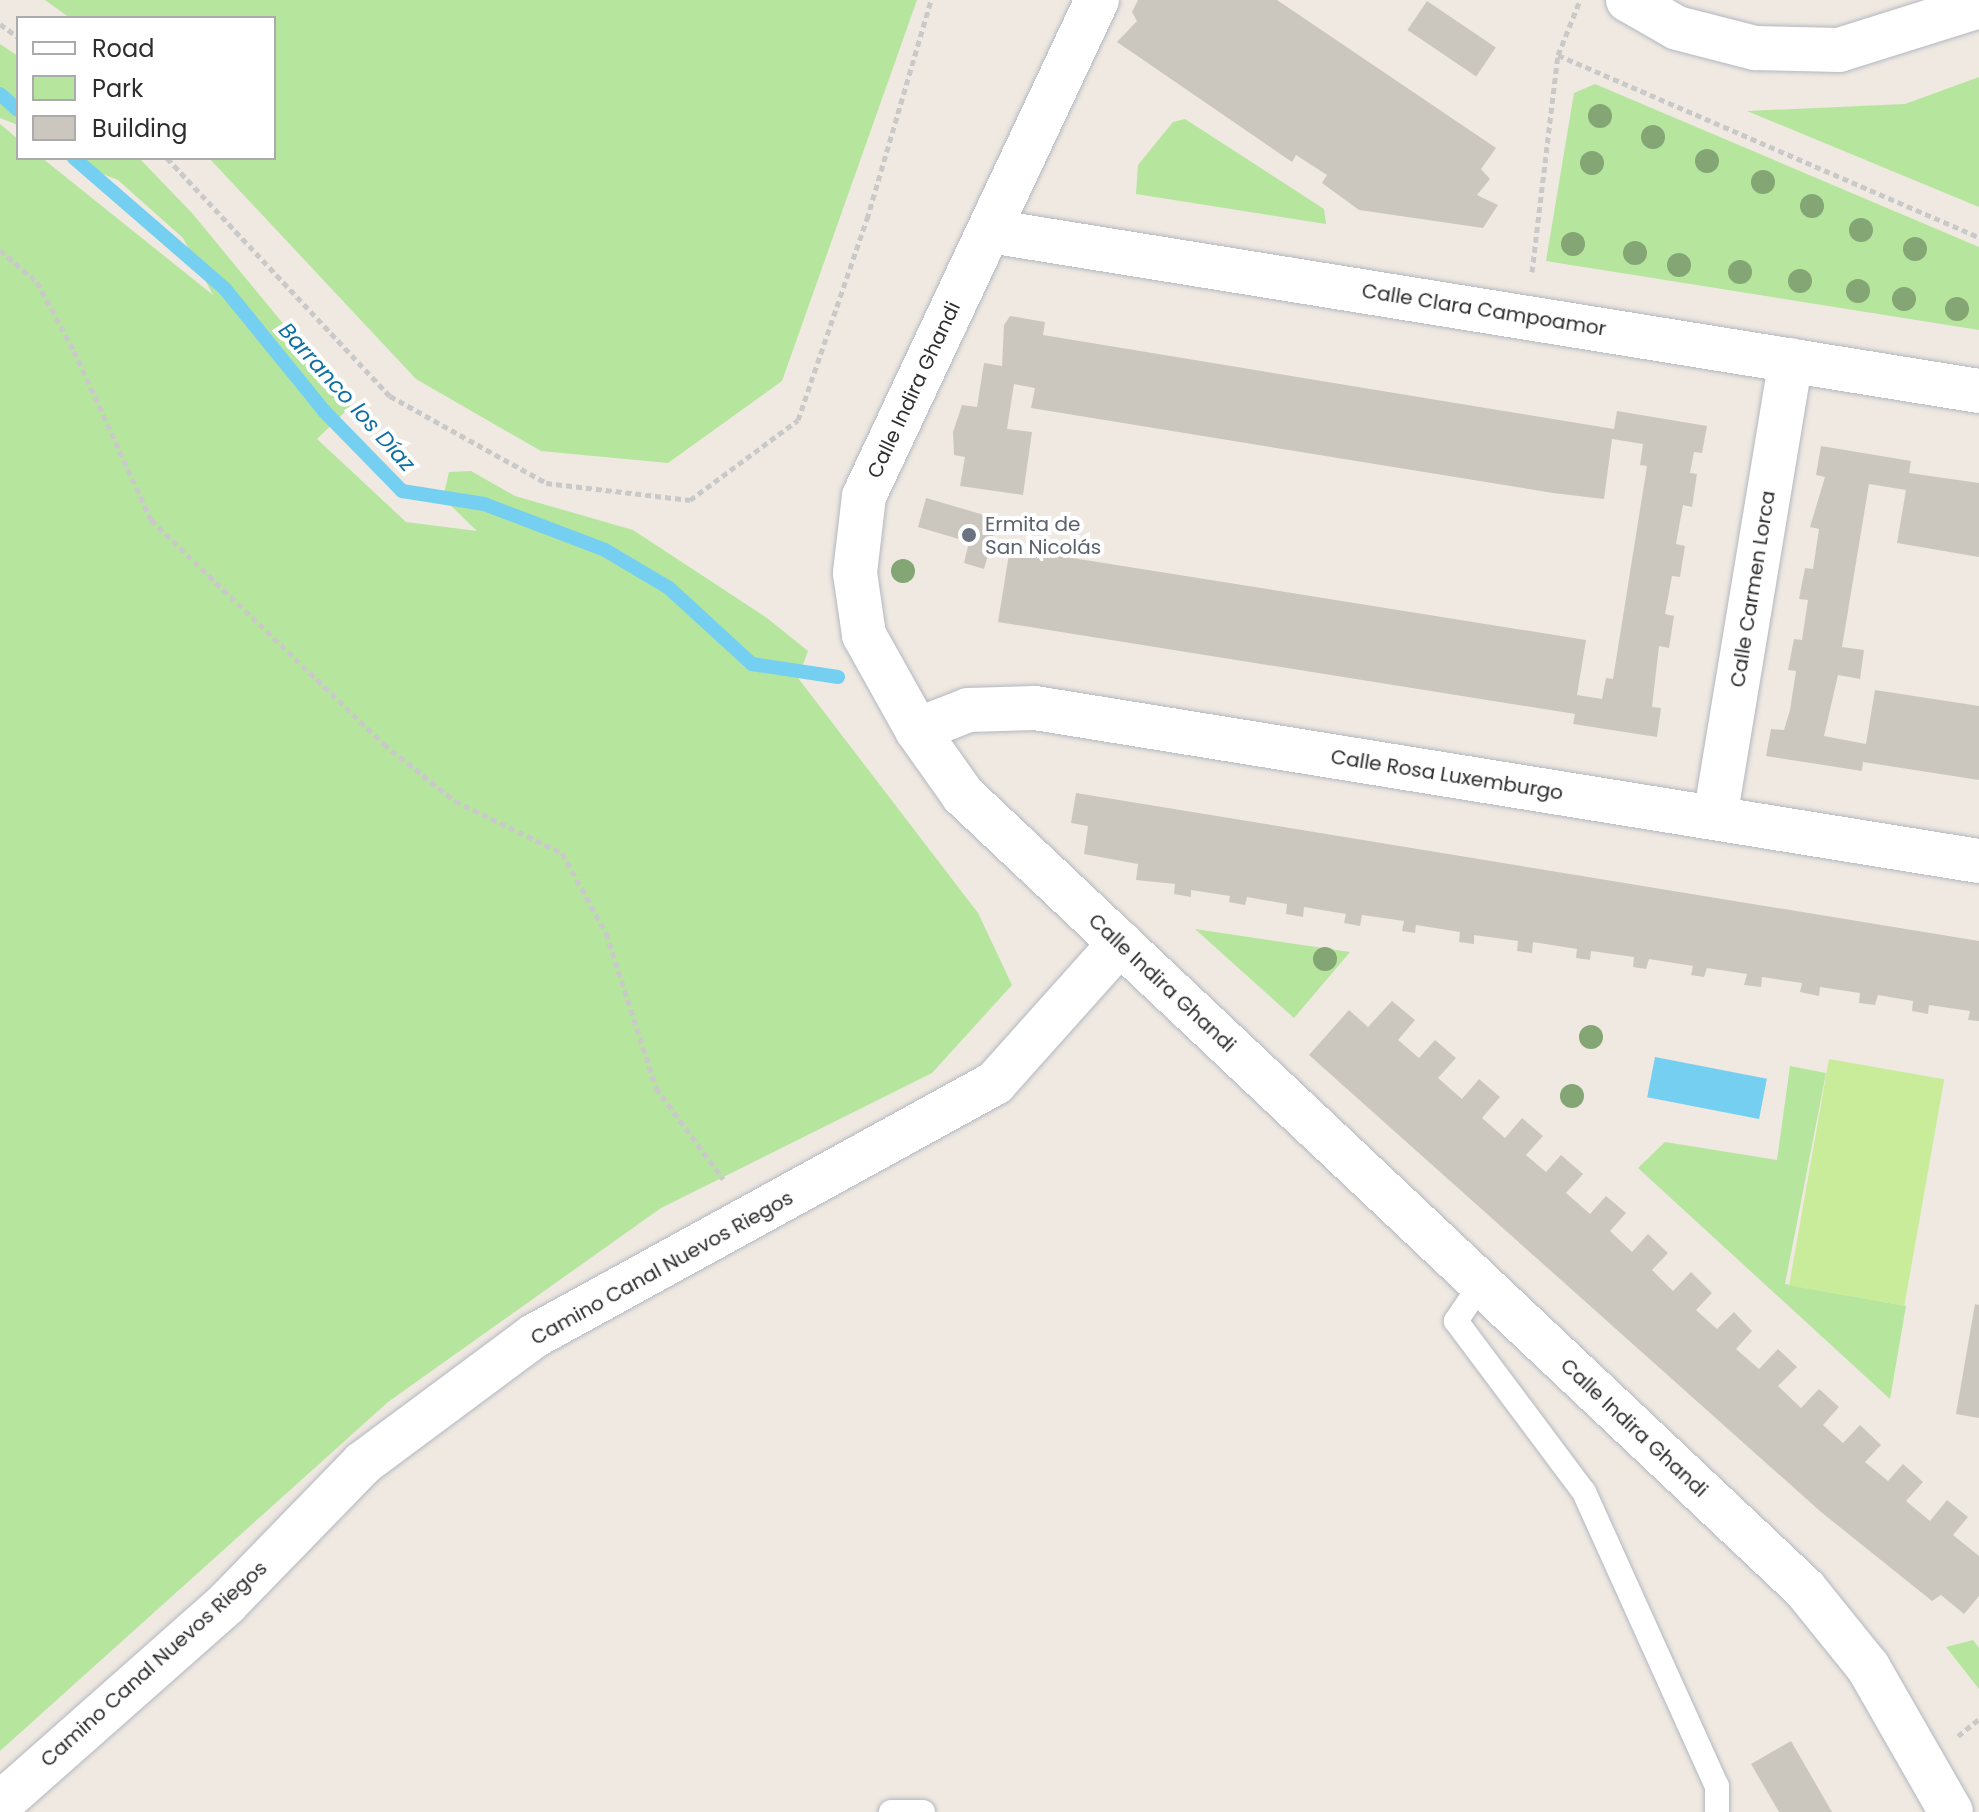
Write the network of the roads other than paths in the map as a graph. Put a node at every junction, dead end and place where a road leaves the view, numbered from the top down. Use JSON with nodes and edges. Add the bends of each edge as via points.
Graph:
{"nodes":[{"id":1,"x":1097,"y":0,"type":"edge"},
{"id":2,"x":1628,"y":0,"type":"edge"},
{"id":3,"x":1979,"y":6,"type":"edge"},
{"id":4,"x":990,"y":231,"type":"junction"},
{"id":5,"x":1791,"y":360,"type":"junction"},
{"id":6,"x":1979,"y":391,"type":"edge"},
{"id":7,"x":917,"y":730,"type":"junction"},
{"id":8,"x":1715,"y":818,"type":"junction"},
{"id":9,"x":1979,"y":861,"type":"edge"},
{"id":10,"x":1120,"y":943,"type":"junction"},
{"id":11,"x":1481,"y":1284,"type":"junction"},
{"id":12,"x":0,"y":1804,"type":"edge"},
{"id":13,"x":891,"y":1812,"type":"edge"},
{"id":14,"x":923,"y":1812,"type":"edge"},
{"id":15,"x":1717,"y":1812,"type":"edge"},
{"id":16,"x":1951,"y":1812,"type":"edge"}],
"edges":[{"from":1,"to":4,"type":"street","name":"Calle Indira Ghandi"},
{"from":2,"to":3,"type":"street","via":[[1677,28],[1742,45],[1825,49]]},
{"from":4,"to":5,"type":"street","name":"Calle Clara Campoamor"},
{"from":4,"to":7,"type":"street","name":"Calle Indira Ghandi","via":[[864,496],[855,573],[864,635]]},
{"from":5,"to":6,"type":"street","name":"Calle Clara Campoamor"},
{"from":5,"to":8,"type":"street","name":"Calle Carmen Lorca"},
{"from":7,"to":8,"type":"street","name":"Calle Rosa Luxemburgo","via":[[968,710],[1035,708]]},
{"from":7,"to":10,"type":"street","name":"Calle Indira Ghandi","via":[[963,795]]},
{"from":8,"to":9,"type":"street","name":"Calle Rosa Luxemburgo"},
{"from":10,"to":11,"type":"street","name":"Calle Indira Ghandi"},
{"from":10,"to":12,"type":"street","name":"Camino Canal Nuevos Riegos","via":[[995,1083],[534,1336],[363,1463],[227,1603]]},
{"from":11,"to":15,"type":"lane","via":[[1456,1321],[1584,1492],[1717,1786]]},
{"from":11,"to":16,"type":"street","name":"Calle Indira Ghandi","via":[[1805,1589],[1868,1667]]},
{"from":13,"to":14,"type":"lane"}]}
